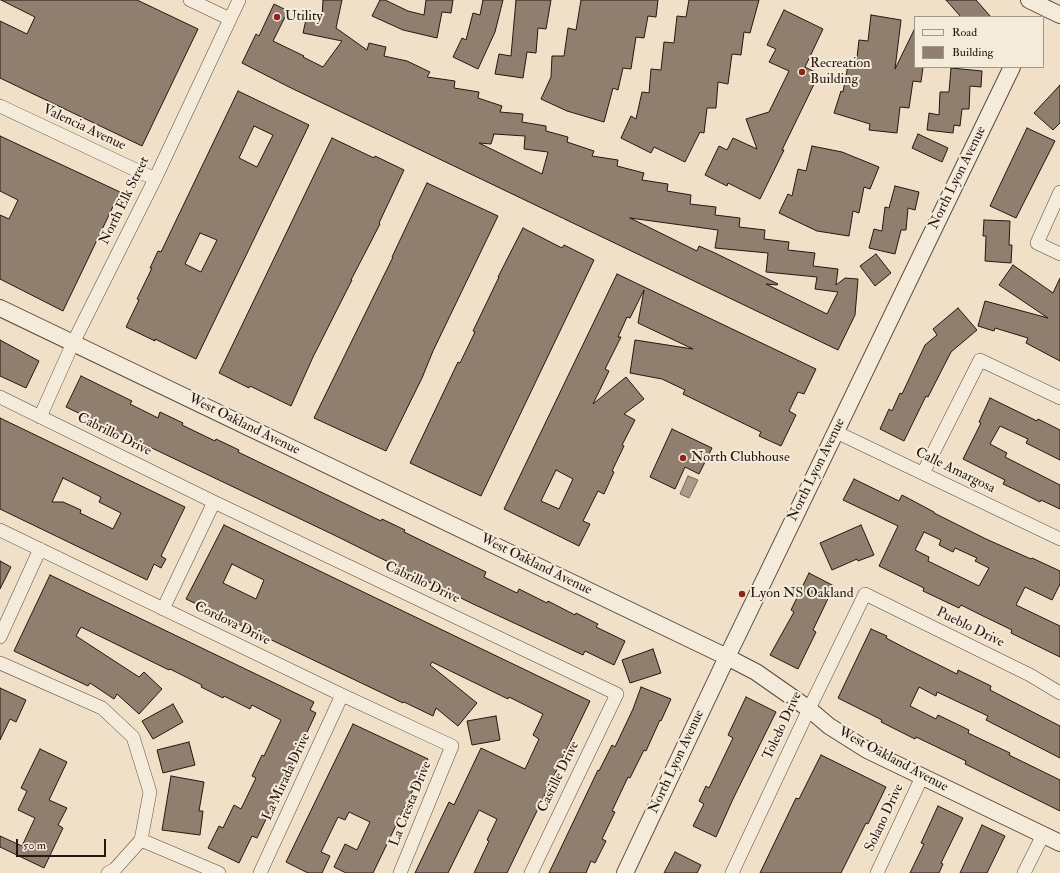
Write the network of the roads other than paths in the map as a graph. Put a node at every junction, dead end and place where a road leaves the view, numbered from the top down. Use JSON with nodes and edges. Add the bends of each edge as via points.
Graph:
{"nodes":[{"id":1,"x":190,"y":0,"type":"edge"},
{"id":2,"x":239,"y":0,"type":"edge"},
{"id":3,"x":1038,"y":6,"type":"edge"},
{"id":4,"x":1060,"y":15,"type":"edge"},
{"id":5,"x":230,"y":19,"type":"junction"},
{"id":6,"x":1012,"y":68,"type":"edge"},
{"id":7,"x":0,"y":106,"type":"edge"},
{"id":8,"x":155,"y":179,"type":"junction"},
{"id":9,"x":1060,"y":192,"type":"edge"},
{"id":10,"x":1060,"y":254,"type":"edge"},
{"id":11,"x":0,"y":308,"type":"edge"},
{"id":12,"x":73,"y":343,"type":"junction"},
{"id":13,"x":0,"y":397,"type":"edge"},
{"id":14,"x":1060,"y":398,"type":"edge"},
{"id":15,"x":40,"y":417,"type":"junction"},
{"id":16,"x":836,"y":432,"type":"junction"},
{"id":17,"x":923,"y":473,"type":"junction"},
{"id":18,"x":214,"y":502,"type":"junction"},
{"id":19,"x":0,"y":530,"type":"edge"},
{"id":20,"x":1060,"y":539,"type":"edge"},
{"id":21,"x":40,"y":549,"type":"junction"},
{"id":22,"x":865,"y":594,"type":"joint"},
{"id":23,"x":163,"y":609,"type":"junction"},
{"id":24,"x":0,"y":637,"type":"edge"},
{"id":25,"x":727,"y":656,"type":"junction"},
{"id":26,"x":0,"y":662,"type":"edge"},
{"id":27,"x":1060,"y":693,"type":"edge"},
{"id":28,"x":617,"y":694,"type":"joint"},
{"id":29,"x":342,"y":695,"type":"junction"},
{"id":30,"x":809,"y":709,"type":"junction"},
{"id":31,"x":452,"y":746,"type":"joint"},
{"id":32,"x":922,"y":777,"type":"junction"},
{"id":33,"x":1043,"y":835,"type":"junction"},
{"id":34,"x":141,"y":840,"type":"junction"},
{"id":35,"x":1060,"y":843,"type":"edge"},
{"id":36,"x":108,"y":873,"type":"edge"},
{"id":37,"x":219,"y":873,"type":"edge"},
{"id":38,"x":260,"y":873,"type":"edge"},
{"id":39,"x":400,"y":873,"type":"edge"},
{"id":40,"x":531,"y":873,"type":"edge"},
{"id":41,"x":625,"y":873,"type":"edge"},
{"id":42,"x":732,"y":873,"type":"edge"},
{"id":43,"x":877,"y":873,"type":"edge"},
{"id":44,"x":1024,"y":873,"type":"edge"}],
"edges":[{"from":1,"to":5,"type":"street"},
{"from":2,"to":5,"type":"street","name":"North Elk Street"},
{"from":3,"to":4,"type":"street"},
{"from":5,"to":8,"type":"street","name":"North Elk Street"},
{"from":6,"to":16,"type":"street","name":"North Lyon Avenue"},
{"from":7,"to":8,"type":"street","name":"Valencia Avenue"},
{"from":8,"to":12,"type":"street","name":"North Elk Street"},
{"from":9,"to":10,"type":"street","via":[[1037,243]]},
{"from":11,"to":12,"type":"street","name":"West Oakland Avenue"},
{"from":12,"to":15,"type":"street","name":"North Elk Street"},
{"from":12,"to":25,"type":"street","name":"West Oakland Avenue"},
{"from":13,"to":15,"type":"street","name":"Cabrillo Drive"},
{"from":14,"to":17,"type":"street","via":[[980,360]]},
{"from":15,"to":18,"type":"street","name":"Cabrillo Drive"},
{"from":16,"to":17,"type":"street","name":"Calle Amargosa"},
{"from":16,"to":25,"type":"street","name":"North Lyon Avenue"},
{"from":17,"to":20,"type":"street","name":"Calle Amargosa"},
{"from":18,"to":23,"type":"street"},
{"from":18,"to":28,"type":"street","name":"Cabrillo Drive"},
{"from":19,"to":21,"type":"street","name":"Cordova Drive"},
{"from":21,"to":23,"type":"street","name":"Cordova Drive"},
{"from":21,"to":24,"type":"street"},
{"from":22,"to":27,"type":"street","name":"Pueblo Drive","via":[[1030,675]]},
{"from":22,"to":30,"type":"street","name":"Toledo Drive"},
{"from":23,"to":29,"type":"street","name":"Cordova Drive"},
{"from":25,"to":30,"type":"street","name":"West Oakland Avenue","via":[[756,672]]},
{"from":25,"to":41,"type":"street","name":"North Lyon Avenue"},
{"from":26,"to":34,"type":"street","via":[[102,708],[133,737],[150,792]]},
{"from":28,"to":40,"type":"street","name":"Castille Drive"},
{"from":29,"to":31,"type":"street","name":"Cordova Drive"},
{"from":29,"to":38,"type":"street","name":"La Mirada Drive"},
{"from":30,"to":32,"type":"street","name":"West Oakland Avenue","via":[[828,726],[866,750]]},
{"from":30,"to":42,"type":"street","name":"Toledo Drive"},
{"from":31,"to":39,"type":"street","name":"La Cresta Drive"},
{"from":32,"to":33,"type":"street","name":"West Oakland Avenue"},
{"from":32,"to":43,"type":"street","name":"Solano Drive"},
{"from":33,"to":35,"type":"street","name":"West Oakland Avenue"},
{"from":33,"to":44,"type":"street"},
{"from":34,"to":36,"type":"street","via":[[116,869]]},
{"from":34,"to":37,"type":"street"}]}
